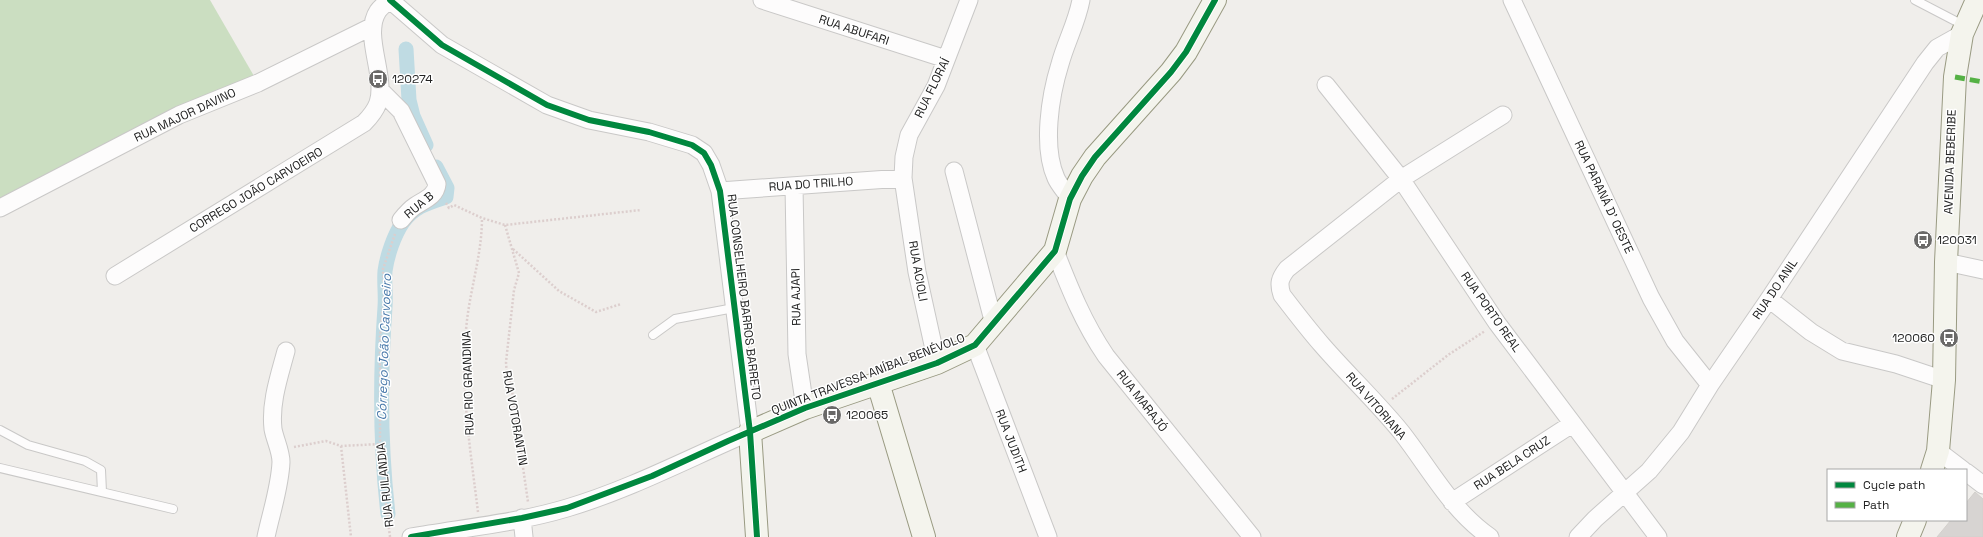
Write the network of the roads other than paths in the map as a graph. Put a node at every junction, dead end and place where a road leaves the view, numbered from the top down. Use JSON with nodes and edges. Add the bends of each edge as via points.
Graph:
{"nodes":[{"id":1,"x":390,"y":0,"type":"edge"},
{"id":2,"x":762,"y":0,"type":"edge"},
{"id":3,"x":969,"y":0,"type":"edge"},
{"id":4,"x":1081,"y":0,"type":"edge"},
{"id":5,"x":1215,"y":0,"type":"edge"},
{"id":6,"x":1512,"y":0,"type":"edge"},
{"id":7,"x":1915,"y":0,"type":"edge"},
{"id":8,"x":1977,"y":0,"type":"edge"},
{"id":9,"x":373,"y":26,"type":"junction"},
{"id":10,"x":1964,"y":31,"type":"junction"},
{"id":11,"x":946,"y":59,"type":"junction"},
{"id":12,"x":1326,"y":85,"type":"dead end"},
{"id":13,"x":380,"y":90,"type":"junction"},
{"id":14,"x":1504,"y":115,"type":"dead end"},
{"id":15,"x":954,"y":171,"type":"dead end"},
{"id":16,"x":903,"y":178,"type":"junction"},
{"id":17,"x":1401,"y":179,"type":"junction"},
{"id":18,"x":794,"y":186,"type":"junction"},
{"id":19,"x":720,"y":191,"type":"junction"},
{"id":20,"x":1070,"y":199,"type":"junction"},
{"id":21,"x":0,"y":208,"type":"edge"},
{"id":22,"x":401,"y":220,"type":"road end"},
{"id":23,"x":1055,"y":251,"type":"junction"},
{"id":24,"x":1946,"y":262,"type":"junction"},
{"id":25,"x":1983,"y":270,"type":"edge"},
{"id":26,"x":115,"y":276,"type":"dead end"},
{"id":27,"x":1770,"y":299,"type":"junction"},
{"id":28,"x":734,"y":308,"type":"junction"},
{"id":29,"x":994,"y":324,"type":"junction"},
{"id":30,"x":653,"y":334,"type":"dead end"},
{"id":31,"x":975,"y":345,"type":"junction"},
{"id":32,"x":286,"y":351,"type":"dead end"},
{"id":33,"x":937,"y":363,"type":"junction"},
{"id":34,"x":1944,"y":380,"type":"junction"},
{"id":35,"x":878,"y":383,"type":"junction"},
{"id":36,"x":1710,"y":385,"type":"junction"},
{"id":37,"x":806,"y":408,"type":"junction"},
{"id":38,"x":1572,"y":424,"type":"junction"},
{"id":39,"x":0,"y":430,"type":"edge"},
{"id":40,"x":750,"y":432,"type":"junction"},
{"id":41,"x":1935,"y":460,"type":"edge"},
{"id":42,"x":0,"y":468,"type":"edge"},
{"id":43,"x":1960,"y":469,"type":"edge"},
{"id":44,"x":1967,"y":473,"type":"edge"},
{"id":45,"x":1983,"y":485,"type":"edge"},
{"id":46,"x":1624,"y":491,"type":"junction"},
{"id":47,"x":102,"y":492,"type":"junction"},
{"id":48,"x":1452,"y":502,"type":"junction"},
{"id":49,"x":173,"y":509,"type":"dead end"},
{"id":50,"x":526,"y":517,"type":"junction"},
{"id":51,"x":1915,"y":521,"type":"edge"},
{"id":52,"x":266,"y":537,"type":"edge"},
{"id":53,"x":411,"y":537,"type":"edge"},
{"id":54,"x":524,"y":537,"type":"edge"},
{"id":55,"x":757,"y":537,"type":"edge"},
{"id":56,"x":924,"y":537,"type":"edge"},
{"id":57,"x":1048,"y":537,"type":"edge"},
{"id":58,"x":1252,"y":537,"type":"edge"},
{"id":59,"x":1490,"y":537,"type":"edge"},
{"id":60,"x":1578,"y":537,"type":"edge"},
{"id":61,"x":1658,"y":537,"type":"edge"},
{"id":62,"x":1908,"y":537,"type":"edge"}],
"edges":[{"from":1,"to":9,"type":"street","via":[[378,11]]},
{"from":1,"to":19,"type":"street","name":"RUA CONSELHEIRO BARROS BARRETO","via":[[442,45],[547,105],[589,120],[649,132],[692,145],[704,153]]},
{"from":2,"to":11,"type":"street","name":"RUA ABUFARI"},
{"from":3,"to":11,"type":"street","name":"RUA FLORAÍ"},
{"from":4,"to":20,"type":"street","via":[[1078,16],[1060,64],[1051,102],[1050,152],[1056,178]]},
{"from":5,"to":20,"type":"street","name":"QUINTA TRAVESSA ANÍBAL BENÉVOLO","via":[[1186,52],[1161,85],[1096,157]]},
{"from":6,"to":36,"type":"street","name":"RUA PARANÁ D' OESTE","via":[[1654,303],[1675,341]]},
{"from":7,"to":10,"type":"lane"},
{"from":8,"to":10,"type":"street","name":"AVENIDA BEBERIBE"},
{"from":9,"to":13,"type":"street"},
{"from":9,"to":21,"type":"street","name":"RUA MAJOR DAVINO","via":[[258,82],[179,115]]},
{"from":10,"to":24,"type":"street","name":"AVENIDA BEBERIBE","via":[[1953,96]]},
{"from":10,"to":27,"type":"street","name":"RUA DO ANIL","via":[[1937,48],[1925,63]]},
{"from":11,"to":16,"type":"street","name":"RUA FLORAÍ","via":[[936,86],[908,135]]},
{"from":12,"to":17,"type":"street","name":"RUA PORTO REAL"},
{"from":13,"to":22,"type":"street","name":"RUA B","via":[[401,111],[435,178],[437,189],[433,195],[414,206]]},
{"from":13,"to":26,"type":"street","name":"CORREGO JOÃO CARVOEIRO","via":[[373,113],[364,123]]},
{"from":14,"to":17,"type":"street"},
{"from":15,"to":29,"type":"street"},
{"from":16,"to":18,"type":"street","name":"RUA DO TRILHO"},
{"from":16,"to":33,"type":"street","name":"RUA ACIOLI","via":[[917,272]]},
{"from":17,"to":38,"type":"street","name":"RUA PORTO REAL","via":[[1498,323]]},
{"from":17,"to":48,"type":"street","name":"RUA VITORIANA","via":[[1287,269],[1279,285],[1282,295],[1322,345],[1403,434]]},
{"from":18,"to":19,"type":"street","name":"RUA DO TRILHO"},
{"from":18,"to":37,"type":"street","name":"RUA AJAPI","via":[[797,354]]},
{"from":19,"to":28,"type":"street","name":"RUA CONSELHEIRO BARROS BARRETO"},
{"from":20,"to":23,"type":"street","name":"QUINTA TRAVESSA ANÍBAL BENÉVOLO"},
{"from":23,"to":29,"type":"street","name":"QUINTA TRAVESSA ANÍBAL BENÉVOLO"},
{"from":23,"to":58,"type":"street","name":"RUA MARAJÓ","via":[[1089,331],[1106,356]]},
{"from":24,"to":25,"type":"street"},
{"from":24,"to":34,"type":"street","name":"AVENIDA BEBERIBE"},
{"from":27,"to":34,"type":"street","via":[[1811,332],[1842,351],[1896,364]]},
{"from":27,"to":36,"type":"street","name":"RUA DO ANIL"},
{"from":28,"to":30,"type":"lane","via":[[675,319]]},
{"from":28,"to":40,"type":"street","name":"RUA CONSELHEIRO BARROS BARRETO"},
{"from":29,"to":31,"type":"street","name":"QUINTA TRAVESSA ANÍBAL BENÉVOLO"},
{"from":31,"to":33,"type":"street","name":"QUINTA TRAVESSA ANÍBAL BENÉVOLO"},
{"from":31,"to":57,"type":"street","name":"RUA JUDITH"},
{"from":32,"to":52,"type":"street","via":[[275,392],[273,412],[273,430],[281,461],[280,473]]},
{"from":33,"to":35,"type":"street","name":"QUINTA TRAVESSA ANÍBAL BENÉVOLO"},
{"from":34,"to":41,"type":"street","name":"AVENIDA BEBERIBE"},
{"from":35,"to":37,"type":"street","name":"QUINTA TRAVESSA ANÍBAL BENÉVOLO"},
{"from":35,"to":56,"type":"street"},
{"from":36,"to":46,"type":"street","name":"RUA DO ANIL","via":[[1681,432],[1648,471]]},
{"from":37,"to":40,"type":"street","name":"QUINTA TRAVESSA ANÍBAL BENÉVOLO"},
{"from":38,"to":46,"type":"street","name":"RUA PORTO REAL"},
{"from":38,"to":48,"type":"street","name":"RUA BELA CRUZ"},
{"from":39,"to":47,"type":"lane","via":[[28,445],[85,461],[101,470]]},
{"from":40,"to":50,"type":"street","name":"QUINTA TRAVESSA ANÍBAL BENÉVOLO","via":[[634,484],[567,508]]},
{"from":40,"to":55,"type":"street","name":"RUA CONSELHEIRO BARROS BARRETO"},
{"from":41,"to":43,"type":"street"},
{"from":42,"to":47,"type":"lane"},
{"from":44,"to":45,"type":"street"},
{"from":46,"to":60,"type":"street","name":"RUA DO ANIL"},
{"from":46,"to":61,"type":"street","name":"RUA PORTO REAL"},
{"from":47,"to":49,"type":"lane"},
{"from":48,"to":59,"type":"street","name":"RUA VITORIANA","via":[[1467,519]]},
{"from":50,"to":53,"type":"street","name":"QUINTA TRAVESSA ANÍBAL BENÉVOLO"},
{"from":50,"to":54,"type":"street"},
{"from":51,"to":62,"type":"street"}]}
